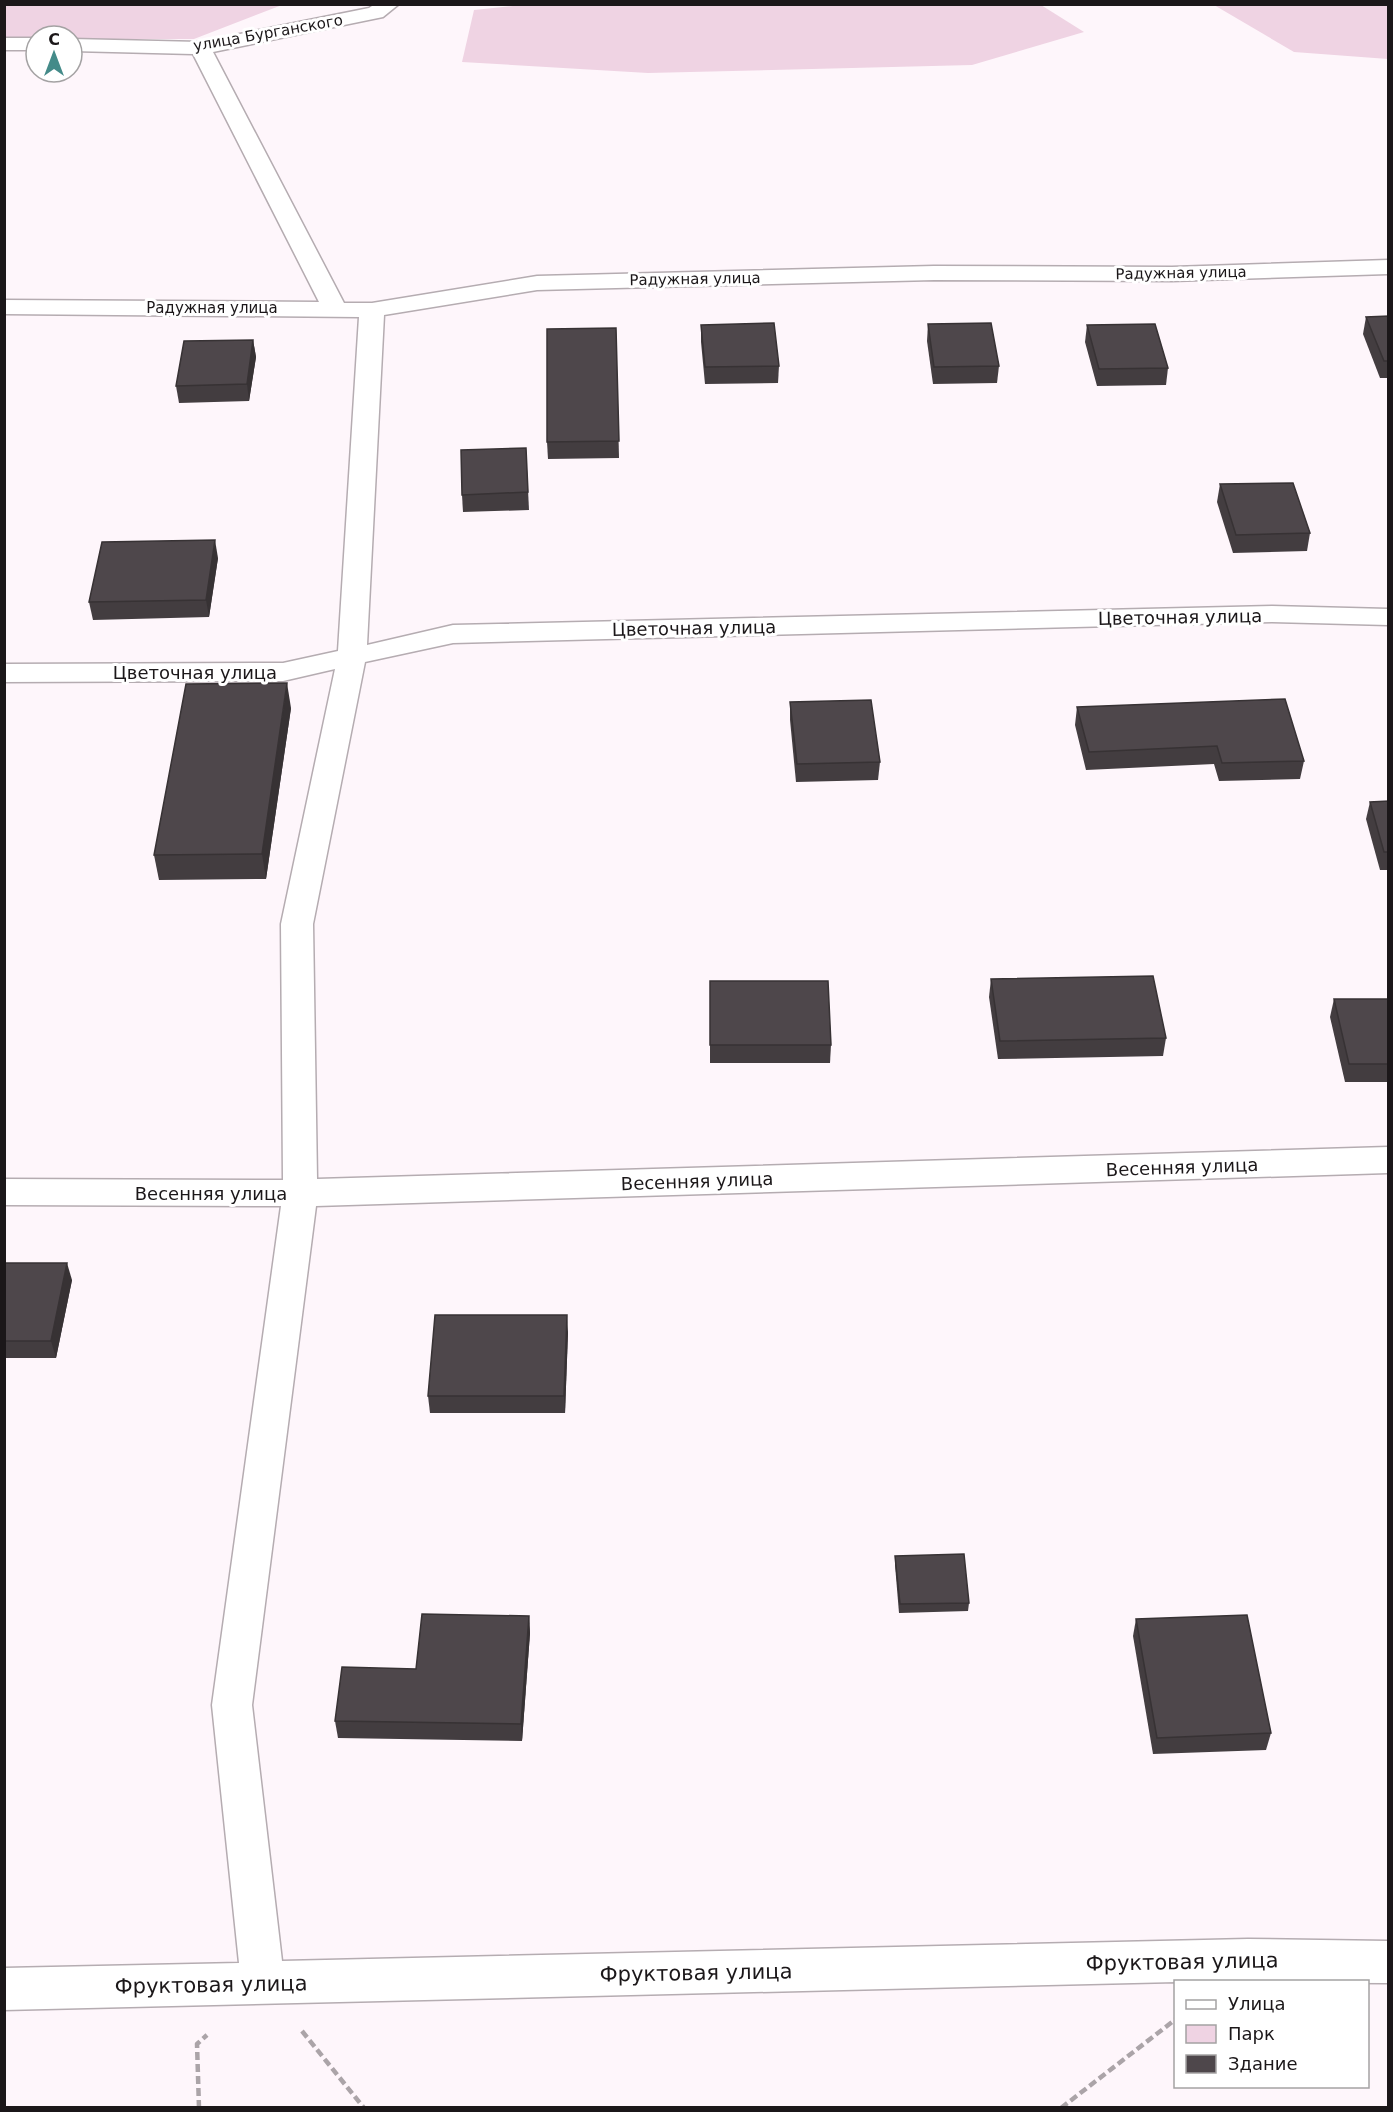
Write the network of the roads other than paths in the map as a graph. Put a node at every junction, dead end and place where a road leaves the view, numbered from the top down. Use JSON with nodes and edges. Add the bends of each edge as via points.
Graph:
{"nodes":[{"id":1,"x":389,"y":4,"type":"edge"},
{"id":2,"x":4,"y":44,"type":"edge"},
{"id":3,"x":24,"y":44,"type":"edge"},
{"id":4,"x":84,"y":45,"type":"edge"},
{"id":5,"x":200,"y":48,"type":"junction"},
{"id":6,"x":1389,"y":267,"type":"edge"},
{"id":7,"x":4,"y":307,"type":"edge"},
{"id":8,"x":335,"y":309,"type":"junction"},
{"id":9,"x":372,"y":310,"type":"junction"},
{"id":10,"x":1389,"y":617,"type":"edge"},
{"id":11,"x":352,"y":656,"type":"junction"},
{"id":12,"x":4,"y":673,"type":"edge"},
{"id":13,"x":1389,"y":1160,"type":"edge"},
{"id":14,"x":4,"y":1192,"type":"edge"},
{"id":15,"x":300,"y":1193,"type":"junction"},
{"id":16,"x":1389,"y":1962,"type":"edge"},
{"id":17,"x":263,"y":1984,"type":"junction"},
{"id":18,"x":4,"y":1989,"type":"edge"}],
"edges":[{"from":1,"to":5,"type":"street","name":"улица Бурганского","via":[[376,13]]},
{"from":2,"to":3,"type":"street"},
{"from":4,"to":5,"type":"street","name":"улица Бурганского"},
{"from":5,"to":8,"type":"street"},
{"from":6,"to":9,"type":"street","name":"Радужная улица","via":[[1172,274],[934,273],[537,284]]},
{"from":7,"to":8,"type":"street","name":"Радужная улица"},
{"from":8,"to":9,"type":"street","name":"Радужная улица"},
{"from":9,"to":11,"type":"street"},
{"from":10,"to":11,"type":"street","name":"Цветочная улица","via":[[1260,615],[453,634]]},
{"from":11,"to":12,"type":"street","name":"Цветочная улица","via":[[283,672]]},
{"from":11,"to":15,"type":"street","via":[[297,924]]},
{"from":13,"to":15,"type":"street","name":"Весенняя улица"},
{"from":14,"to":15,"type":"street","name":"Весенняя улица"},
{"from":15,"to":17,"type":"street","via":[[232,1705]]},
{"from":16,"to":17,"type":"street","name":"Фруктовая улица","via":[[1248,1960]]},
{"from":17,"to":18,"type":"street","name":"Фруктовая улица"}]}
